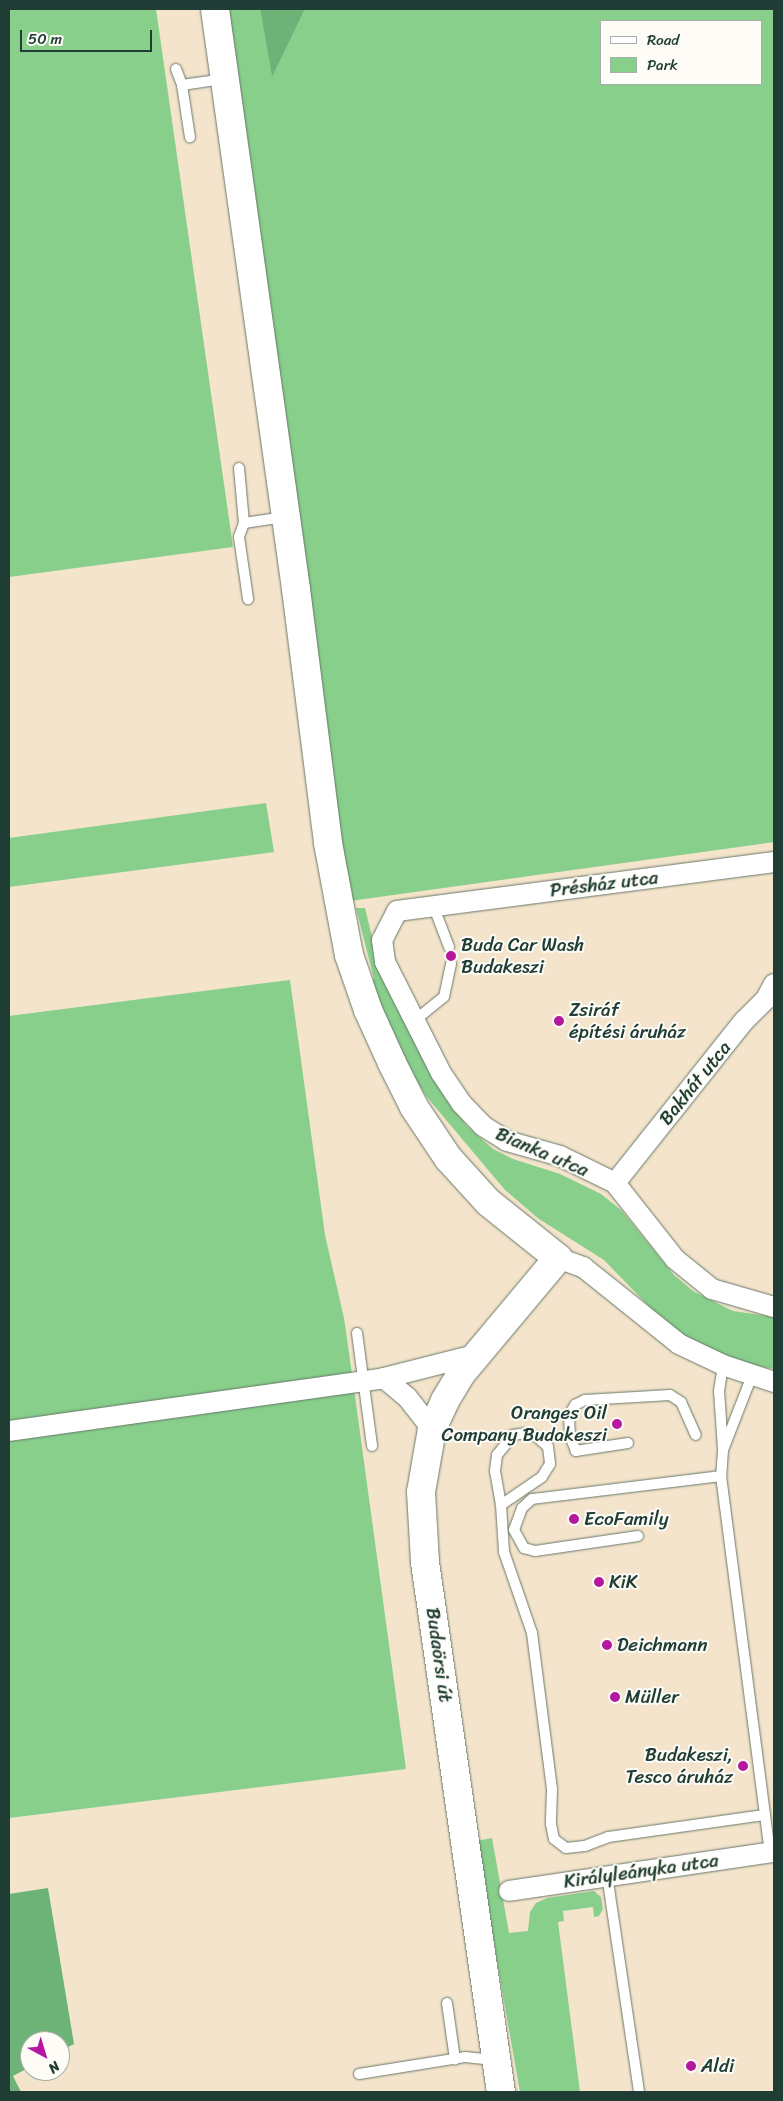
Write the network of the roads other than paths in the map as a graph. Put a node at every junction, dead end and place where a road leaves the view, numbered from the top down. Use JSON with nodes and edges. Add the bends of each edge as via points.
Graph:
{"nodes":[{"id":1,"x":214,"y":9,"type":"edge"},
{"id":2,"x":176,"y":69,"type":"dead end"},
{"id":3,"x":224,"y":79,"type":"junction"},
{"id":4,"x":182,"y":85,"type":"junction"},
{"id":5,"x":190,"y":137,"type":"dead end"},
{"id":6,"x":239,"y":468,"type":"dead end"},
{"id":7,"x":285,"y":517,"type":"junction"},
{"id":8,"x":244,"y":523,"type":"junction"},
{"id":9,"x":248,"y":599,"type":"dead end"},
{"id":10,"x":774,"y":862,"type":"edge"},
{"id":11,"x":433,"y":905,"type":"junction"},
{"id":12,"x":449,"y":947,"type":"dead end"},
{"id":13,"x":451,"y":964,"type":"dead end"},
{"id":14,"x":774,"y":984,"type":"edge"},
{"id":15,"x":414,"y":1022,"type":"junction"},
{"id":16,"x":615,"y":1183,"type":"junction"},
{"id":17,"x":558,"y":1258,"type":"junction"},
{"id":18,"x":774,"y":1307,"type":"edge"},
{"id":19,"x":357,"y":1333,"type":"dead end"},
{"id":20,"x":479,"y":1354,"type":"junction"},
{"id":21,"x":724,"y":1365,"type":"junction"},
{"id":22,"x":753,"y":1373,"type":"junction"},
{"id":23,"x":374,"y":1380,"type":"junction"},
{"id":24,"x":774,"y":1382,"type":"edge"},
{"id":25,"x":432,"y":1428,"type":"junction"},
{"id":26,"x":9,"y":1431,"type":"edge"},
{"id":27,"x":696,"y":1435,"type":"dead end"},
{"id":28,"x":628,"y":1443,"type":"dead end"},
{"id":29,"x":372,"y":1446,"type":"dead end"},
{"id":30,"x":723,"y":1450,"type":"junction"},
{"id":31,"x":721,"y":1476,"type":"junction"},
{"id":32,"x":501,"y":1505,"type":"junction"},
{"id":33,"x":638,"y":1536,"type":"dead end"},
{"id":34,"x":764,"y":1815,"type":"junction"},
{"id":35,"x":772,"y":1852,"type":"edge"},
{"id":36,"x":607,"y":1875,"type":"junction"},
{"id":37,"x":509,"y":1891,"type":"dead end"},
{"id":38,"x":447,"y":2003,"type":"dead end"},
{"id":39,"x":455,"y":2059,"type":"junction"},
{"id":40,"x":496,"y":2060,"type":"junction"},
{"id":41,"x":359,"y":2074,"type":"dead end"},
{"id":42,"x":500,"y":2092,"type":"edge"},
{"id":43,"x":639,"y":2092,"type":"edge"}],
"edges":[{"from":1,"to":3,"type":"main road"},
{"from":2,"to":4,"type":"lane"},
{"from":3,"to":4,"type":"lane"},
{"from":3,"to":7,"type":"main road"},
{"from":4,"to":5,"type":"lane"},
{"from":6,"to":8,"type":"lane"},
{"from":7,"to":8,"type":"lane"},
{"from":7,"to":17,"type":"main road","via":[[330,853],[349,955],[368,1010],[414,1107],[448,1158],[488,1202]]},
{"from":8,"to":9,"type":"lane","via":[[239,537]]},
{"from":10,"to":11,"type":"street","name":"Présház utca"},
{"from":11,"to":12,"type":"lane"},
{"from":11,"to":15,"type":"street","name":"Bianka utca","via":[[397,911],[386,926],[382,940],[385,962]]},
{"from":13,"to":15,"type":"lane","via":[[444,997]]},
{"from":14,"to":16,"type":"street","name":"Bakhát utca","via":[[766,999],[744,1021]]},
{"from":15,"to":16,"type":"street","name":"Bianka utca","via":[[441,1073],[461,1103],[483,1126],[507,1141],[560,1156]]},
{"from":16,"to":18,"type":"street","name":"Bianka utca","via":[[675,1259],[712,1290]]},
{"from":17,"to":20,"type":"main road","name":"Budaörsi út"},
{"from":17,"to":21,"type":"street","via":[[583,1267],[679,1344]]},
{"from":19,"to":23,"type":"lane"},
{"from":20,"to":23,"type":"street"},
{"from":20,"to":25,"type":"main road","name":"Budaörsi út","via":[[461,1374]]},
{"from":21,"to":22,"type":"street"},
{"from":21,"to":30,"type":"lane","via":[[719,1391]]},
{"from":22,"to":24,"type":"street"},
{"from":22,"to":30,"type":"lane"},
{"from":23,"to":25,"type":"street","via":[[407,1396]]},
{"from":23,"to":26,"type":"street"},
{"from":23,"to":29,"type":"lane"},
{"from":25,"to":40,"type":"main road","name":"Budaörsi út","via":[[422,1484],[422,1528]]},
{"from":27,"to":28,"type":"lane","via":[[680,1402],[670,1395],[585,1400],[575,1405],[569,1415],[570,1436],[576,1451]]},
{"from":30,"to":31,"type":"lane"},
{"from":31,"to":33,"type":"lane","via":[[532,1499],[522,1508],[514,1530],[524,1548],[535,1551]]},
{"from":31,"to":34,"type":"lane"},
{"from":32,"to":32,"type":"lane","via":[[495,1471],[497,1454],[513,1435],[525,1433],[537,1437],[548,1447],[550,1464],[542,1477]]},
{"from":32,"to":34,"type":"lane","via":[[504,1552],[532,1633],[552,1790],[554,1839],[566,1848],[585,1846],[608,1837]]},
{"from":34,"to":35,"type":"lane"},
{"from":35,"to":36,"type":"street","name":"Királyleányka utca"},
{"from":36,"to":37,"type":"street","name":"Királyleányka utca"},
{"from":36,"to":43,"type":"lane"},
{"from":38,"to":39,"type":"lane"},
{"from":39,"to":40,"type":"lane"},
{"from":39,"to":41,"type":"lane"},
{"from":40,"to":42,"type":"main road","name":"Budaörsi út"}]}
